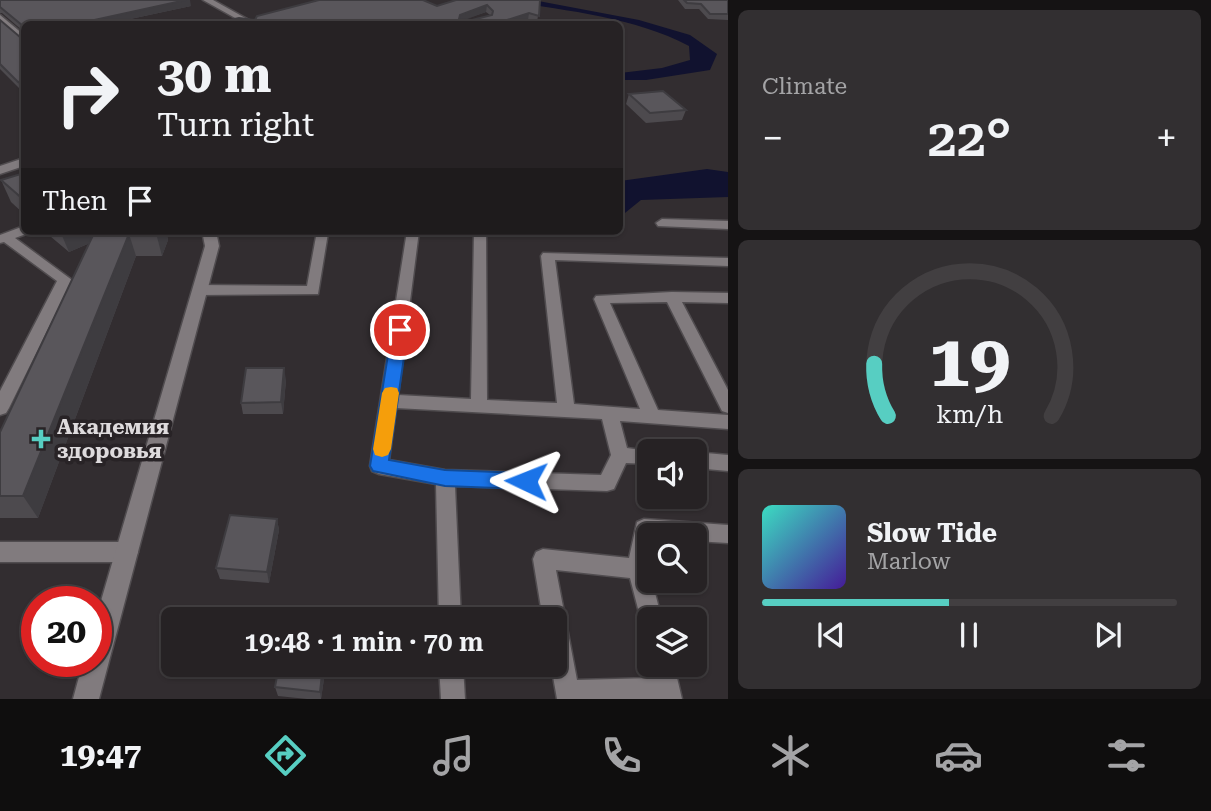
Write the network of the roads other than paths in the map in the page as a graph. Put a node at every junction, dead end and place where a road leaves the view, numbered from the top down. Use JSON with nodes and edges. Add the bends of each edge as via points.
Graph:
{"nodes":[{"id":1,"x":207,"y":0,"type":"edge"},
{"id":2,"x":0,"y":18,"type":"edge"},
{"id":3,"x":252,"y":21,"type":"edge"},
{"id":4,"x":21,"y":36,"type":"edge"},
{"id":5,"x":21,"y":163,"type":"edge"},
{"id":6,"x":0,"y":170,"type":"edge"},
{"id":7,"x":662,"y":223,"type":"dead end"},
{"id":8,"x":728,"y":225,"type":"edge"},
{"id":9,"x":21,"y":231,"type":"edge"},
{"id":10,"x":210,"y":235,"type":"edge"},
{"id":11,"x":323,"y":235,"type":"edge"},
{"id":12,"x":413,"y":235,"type":"edge"},
{"id":13,"x":479,"y":237,"type":"dead end"},
{"id":14,"x":3,"y":238,"type":"edge"},
{"id":15,"x":728,"y":262,"type":"edge"},
{"id":16,"x":200,"y":290,"type":"junction"},
{"id":17,"x":672,"y":297,"type":"junction"},
{"id":18,"x":728,"y":298,"type":"edge"},
{"id":19,"x":390,"y":401,"type":"junction"},
{"id":20,"x":479,"y":406,"type":"junction"},
{"id":21,"x":728,"y":406,"type":"edge"},
{"id":22,"x":0,"y":408,"type":"edge"},
{"id":23,"x":566,"y":411,"type":"junction"},
{"id":24,"x":609,"y":413,"type":"junction"},
{"id":25,"x":652,"y":416,"type":"junction"},
{"id":26,"x":728,"y":422,"type":"edge"},
{"id":27,"x":620,"y":455,"type":"junction"},
{"id":28,"x":637,"y":456,"type":"edge"},
{"id":29,"x":707,"y":461,"type":"edge"},
{"id":30,"x":728,"y":463,"type":"edge"},
{"id":31,"x":445,"y":478,"type":"junction"},
{"id":32,"x":707,"y":532,"type":"edge"},
{"id":33,"x":728,"y":534,"type":"edge"},
{"id":34,"x":0,"y":552,"type":"edge"},
{"id":35,"x":128,"y":552,"type":"junction"},
{"id":36,"x":637,"y":569,"type":"edge"},
{"id":37,"x":450,"y":607,"type":"edge"},
{"id":38,"x":552,"y":607,"type":"edge"},
{"id":39,"x":452,"y":677,"type":"edge"},
{"id":40,"x":565,"y":677,"type":"edge"},
{"id":41,"x":665,"y":677,"type":"edge"},
{"id":42,"x":669,"y":695,"type":"edge"},
{"id":43,"x":568,"y":696,"type":"edge"},
{"id":44,"x":86,"y":699,"type":"edge"},
{"id":45,"x":453,"y":699,"type":"edge"}],
"edges":[{"from":1,"to":3,"type":"street"},
{"from":2,"to":4,"type":"street"},
{"from":5,"to":6,"type":"street"},
{"from":7,"to":8,"type":"lane"},
{"from":9,"to":14,"type":"lane"},
{"from":10,"to":16,"type":"street","via":[[212,246]]},
{"from":11,"to":16,"type":"lane","via":[[313,291]]},
{"from":12,"to":19,"type":"lane"},
{"from":13,"to":20,"type":"lane"},
{"from":14,"to":22,"type":"lane","via":[[65,280]]},
{"from":15,"to":23,"type":"lane","via":[[548,256]]},
{"from":16,"to":35,"type":"street"},
{"from":17,"to":18,"type":"lane"},
{"from":17,"to":21,"type":"lane"},
{"from":17,"to":25,"type":"lane","via":[[601,299]]},
{"from":19,"to":20,"type":"lane"},
{"from":19,"to":31,"type":"lane","via":[[379,466]]},
{"from":20,"to":23,"type":"lane"},
{"from":23,"to":24,"type":"lane"},
{"from":24,"to":25,"type":"lane"},
{"from":24,"to":27,"type":"lane"},
{"from":25,"to":26,"type":"lane"},
{"from":27,"to":28,"type":"lane"},
{"from":27,"to":31,"type":"lane","via":[[607,483]]},
{"from":29,"to":30,"type":"lane"},
{"from":31,"to":37,"type":"lane"},
{"from":32,"to":33,"type":"lane"},
{"from":34,"to":35,"type":"lane"},
{"from":35,"to":44,"type":"street"},
{"from":36,"to":38,"type":"lane","via":[[543,559]]},
{"from":39,"to":45,"type":"lane"},
{"from":40,"to":43,"type":"lane"},
{"from":41,"to":42,"type":"lane"},
{"from":42,"to":43,"type":"lane"}]}
